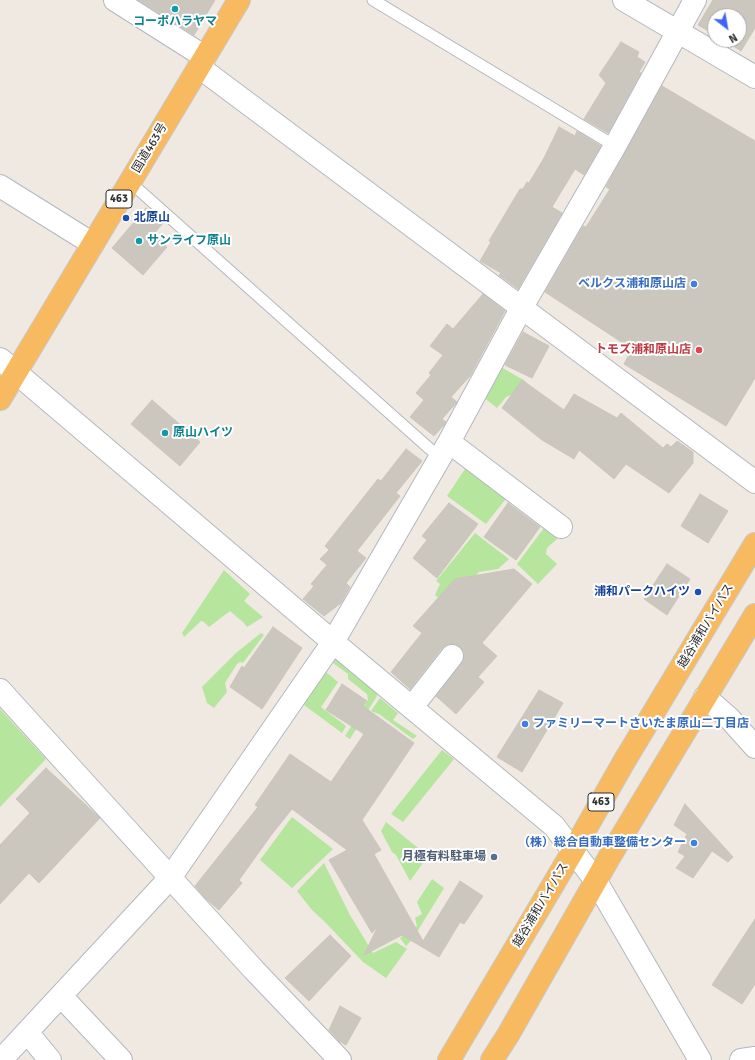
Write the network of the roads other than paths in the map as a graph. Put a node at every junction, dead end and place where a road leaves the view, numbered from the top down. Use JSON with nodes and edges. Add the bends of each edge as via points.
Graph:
{"nodes":[{"id":1,"x":114,"y":0,"type":"edge"},
{"id":2,"x":239,"y":0,"type":"edge"},
{"id":3,"x":373,"y":0,"type":"edge"},
{"id":4,"x":624,"y":0,"type":"edge"},
{"id":5,"x":695,"y":0,"type":"edge"},
{"id":6,"x":678,"y":32,"type":"junction"},
{"id":7,"x":202,"y":62,"type":"junction"},
{"id":8,"x":755,"y":77,"type":"edge"},
{"id":9,"x":615,"y":146,"type":"junction"},
{"id":10,"x":130,"y":182,"type":"junction"},
{"id":11,"x":0,"y":186,"type":"edge"},
{"id":12,"x":93,"y":244,"type":"junction"},
{"id":13,"x":522,"y":307,"type":"junction"},
{"id":14,"x":8,"y":366,"type":"edge"},
{"id":15,"x":0,"y":399,"type":"edge"},
{"id":16,"x":444,"y":450,"type":"junction"},
{"id":17,"x":755,"y":482,"type":"edge"},
{"id":18,"x":561,"y":527,"type":"dead end"},
{"id":19,"x":755,"y":544,"type":"edge"},
{"id":20,"x":755,"y":615,"type":"edge"},
{"id":21,"x":333,"y":642,"type":"junction"},
{"id":22,"x":452,"y":656,"type":"dead end"},
{"id":23,"x":0,"y":690,"type":"edge"},
{"id":24,"x":705,"y":697,"type":"junction"},
{"id":25,"x":412,"y":707,"type":"junction"},
{"id":26,"x":755,"y":747,"type":"edge"},
{"id":27,"x":573,"y":851,"type":"junction"},
{"id":28,"x":170,"y":878,"type":"junction"},
{"id":29,"x":596,"y":881,"type":"junction"},
{"id":30,"x":61,"y":996,"type":"junction"},
{"id":31,"x":27,"y":1032,"type":"junction"},
{"id":32,"x":695,"y":1058,"type":"edge"},
{"id":33,"x":755,"y":1058,"type":"edge"},
{"id":34,"x":1,"y":1060,"type":"edge"},
{"id":35,"x":50,"y":1060,"type":"edge"},
{"id":36,"x":121,"y":1060,"type":"edge"},
{"id":37,"x":340,"y":1060,"type":"edge"},
{"id":38,"x":449,"y":1060,"type":"edge"},
{"id":39,"x":492,"y":1060,"type":"edge"},
{"id":40,"x":741,"y":1060,"type":"edge"}],
"edges":[{"from":1,"to":7,"type":"street"},
{"from":2,"to":7,"type":"highway","name":"国道463号","number":"463"},
{"from":3,"to":9,"type":"lane"},
{"from":4,"to":6,"type":"street"},
{"from":5,"to":6,"type":"street"},
{"from":6,"to":8,"type":"street"},
{"from":6,"to":9,"type":"street"},
{"from":7,"to":10,"type":"highway","name":"国道463号","number":"463"},
{"from":7,"to":13,"type":"street"},
{"from":9,"to":13,"type":"street"},
{"from":10,"to":12,"type":"highway","name":"国道463号","number":"463"},
{"from":10,"to":16,"type":"lane"},
{"from":11,"to":12,"type":"street"},
{"from":12,"to":14,"type":"highway","name":"国道463号","number":"463"},
{"from":13,"to":16,"type":"street"},
{"from":13,"to":17,"type":"street"},
{"from":14,"to":15,"type":"highway","name":"国道463号","number":"463"},
{"from":14,"to":21,"type":"street"},
{"from":16,"to":18,"type":"street"},
{"from":16,"to":21,"type":"street"},
{"from":19,"to":27,"type":"highway","name":"越谷浦和バイパス","number":"463"},
{"from":20,"to":24,"type":"highway"},
{"from":21,"to":25,"type":"street"},
{"from":21,"to":28,"type":"street"},
{"from":22,"to":25,"type":"street"},
{"from":23,"to":28,"type":"street"},
{"from":24,"to":26,"type":"street","via":[[729,718]]},
{"from":24,"to":29,"type":"highway"},
{"from":25,"to":27,"type":"street","via":[[554,826]]},
{"from":27,"to":29,"type":"street"},
{"from":27,"to":38,"type":"highway","name":"越谷浦和バイパス","number":"463"},
{"from":28,"to":30,"type":"street"},
{"from":28,"to":37,"type":"street"},
{"from":29,"to":32,"type":"street"},
{"from":29,"to":39,"type":"highway"},
{"from":30,"to":31,"type":"street"},
{"from":30,"to":36,"type":"street"},
{"from":31,"to":34,"type":"street"},
{"from":31,"to":35,"type":"street"},
{"from":33,"to":40,"type":"street"}]}
